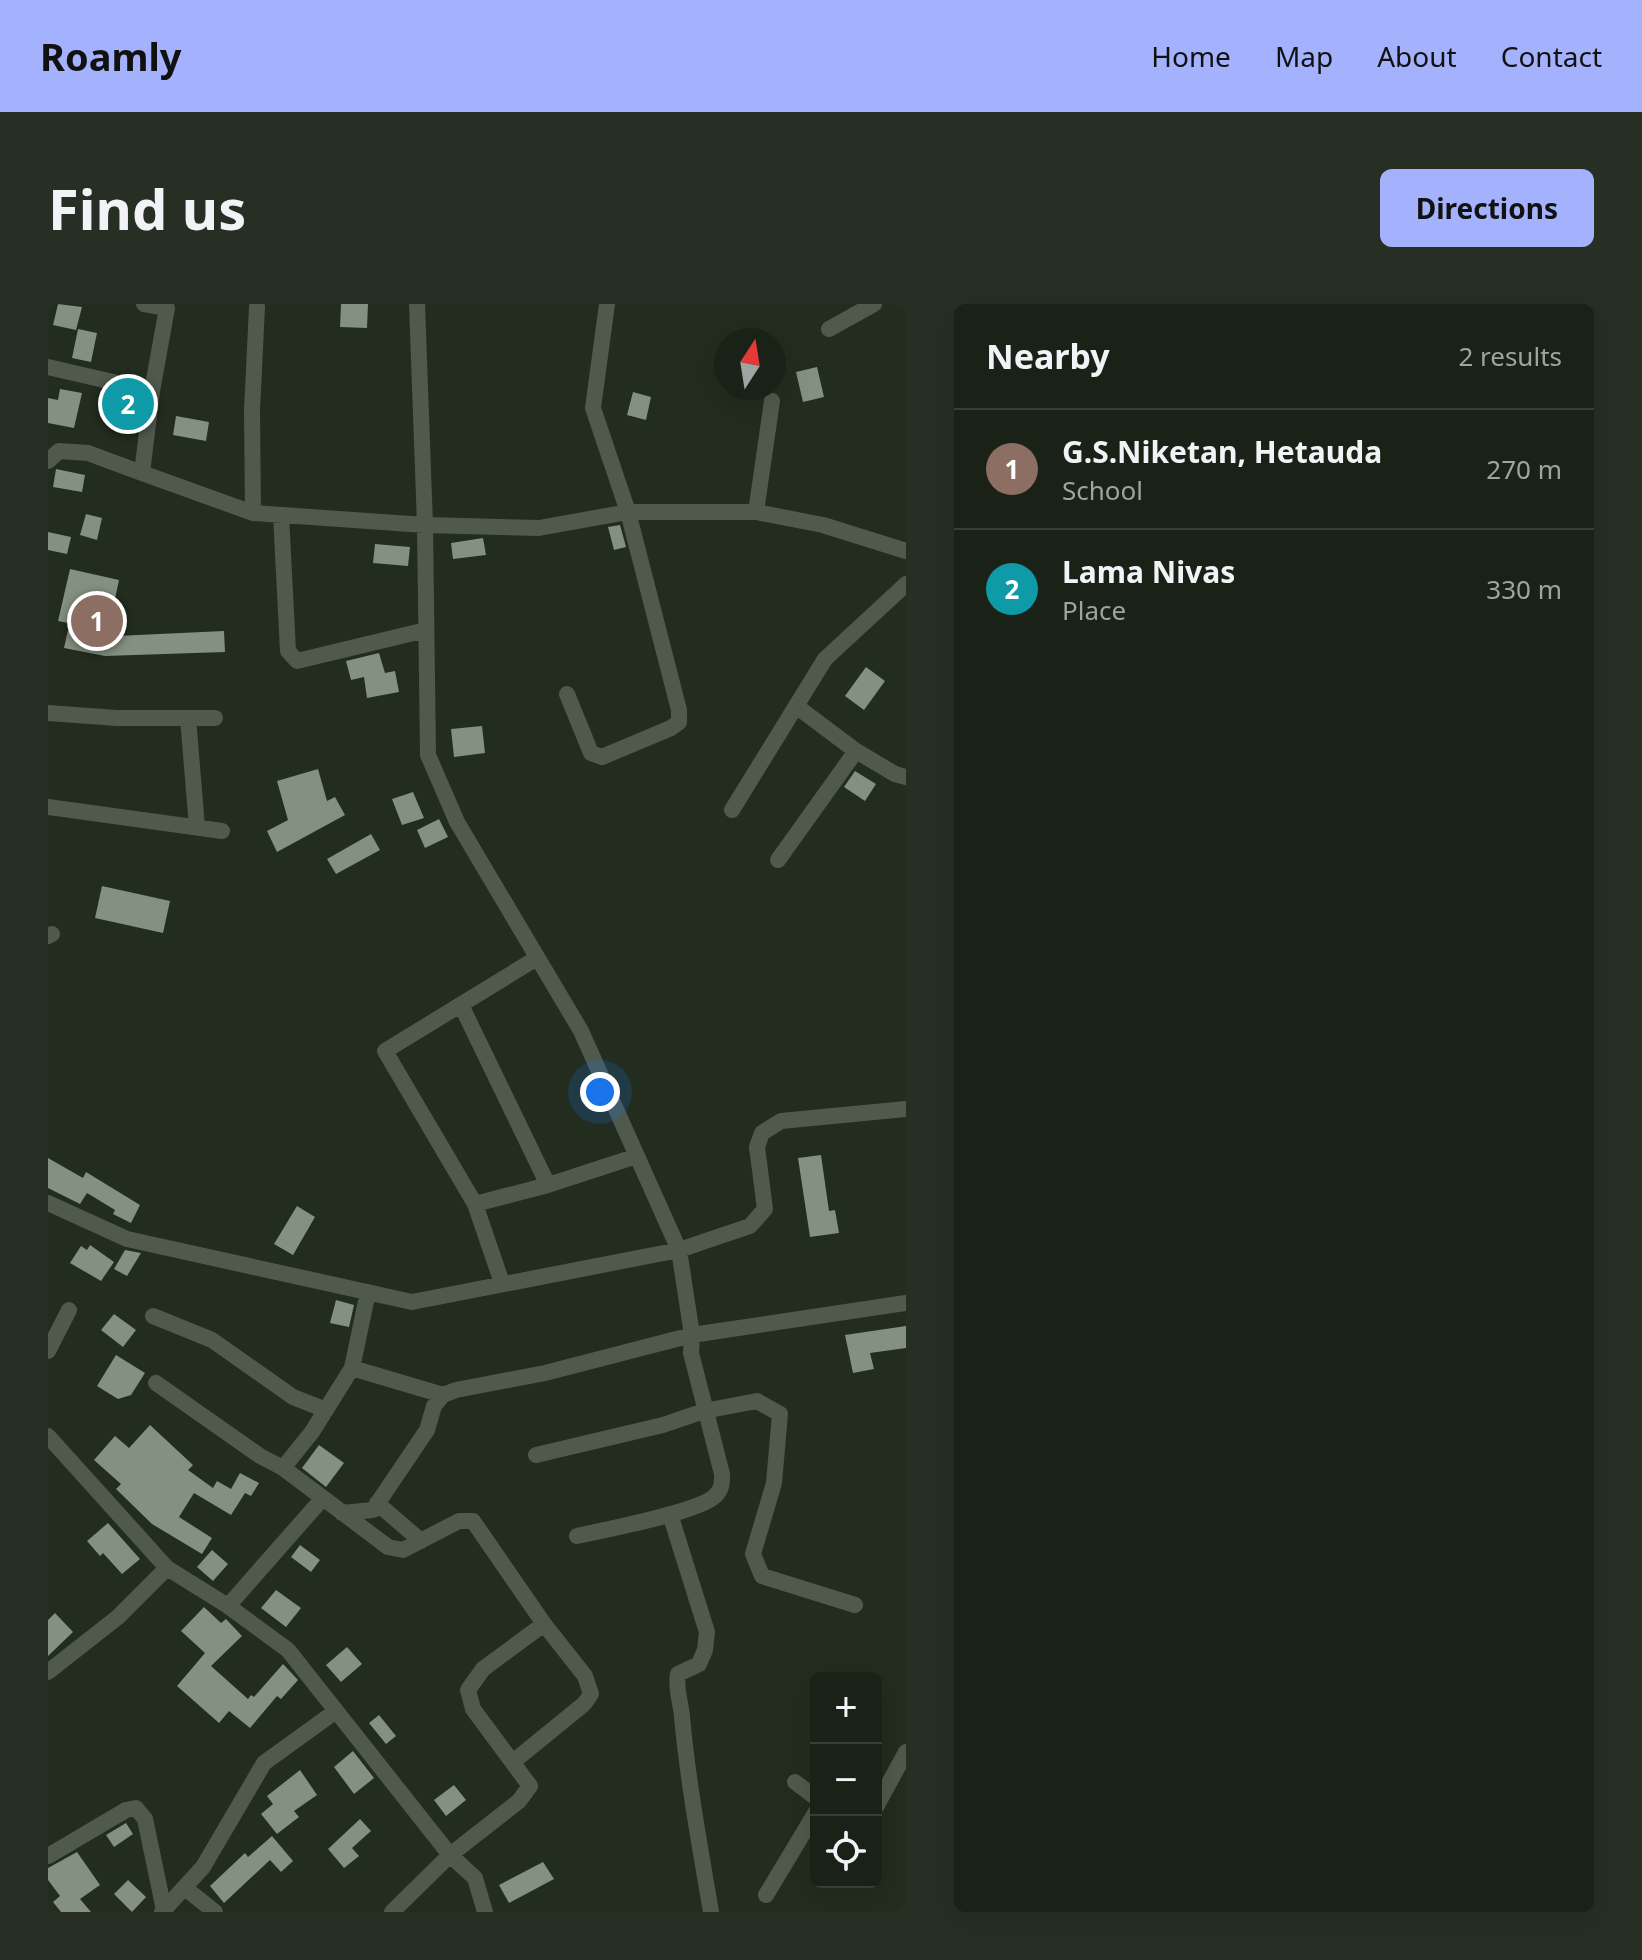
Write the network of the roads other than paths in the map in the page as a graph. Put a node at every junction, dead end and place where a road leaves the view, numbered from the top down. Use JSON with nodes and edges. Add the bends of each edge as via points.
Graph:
{"nodes":[{"id":1,"x":144,"y":304,"type":"edge"},
{"id":2,"x":417,"y":304,"type":"edge"},
{"id":3,"x":607,"y":304,"type":"edge"},
{"id":4,"x":874,"y":304,"type":"edge"},
{"id":5,"x":257,"y":307,"type":"dead end"},
{"id":6,"x":829,"y":329,"type":"dead end"},
{"id":7,"x":48,"y":367,"type":"edge"},
{"id":8,"x":152,"y":391,"type":"junction"},
{"id":9,"x":772,"y":401,"type":"dead end"},
{"id":10,"x":48,"y":461,"type":"edge"},
{"id":11,"x":142,"y":473,"type":"junction"},
{"id":12,"x":628,"y":512,"type":"junction"},
{"id":13,"x":756,"y":512,"type":"junction"},
{"id":14,"x":253,"y":513,"type":"junction"},
{"id":15,"x":281,"y":515,"type":"junction"},
{"id":16,"x":425,"y":525,"type":"junction"},
{"id":17,"x":906,"y":551,"type":"edge"},
{"id":18,"x":906,"y":584,"type":"edge"},
{"id":19,"x":426,"y":630,"type":"junction"},
{"id":20,"x":567,"y":694,"type":"dead end"},
{"id":21,"x":796,"y":706,"type":"junction"},
{"id":22,"x":48,"y":713,"type":"edge"},
{"id":23,"x":188,"y":718,"type":"junction"},
{"id":24,"x":215,"y":718,"type":"dead end"},
{"id":25,"x":856,"y":751,"type":"junction"},
{"id":26,"x":906,"y":777,"type":"edge"},
{"id":27,"x":48,"y":807,"type":"edge"},
{"id":28,"x":732,"y":810,"type":"dead end"},
{"id":29,"x":197,"y":827,"type":"junction"},
{"id":30,"x":222,"y":831,"type":"dead end"},
{"id":31,"x":778,"y":860,"type":"dead end"},
{"id":32,"x":537,"y":958,"type":"junction"},
{"id":33,"x":461,"y":1005,"type":"junction"},
{"id":34,"x":906,"y":1109,"type":"edge"},
{"id":35,"x":637,"y":1156,"type":"junction"},
{"id":36,"x":548,"y":1185,"type":"junction"},
{"id":37,"x":48,"y":1203,"type":"edge"},
{"id":38,"x":475,"y":1204,"type":"junction"},
{"id":39,"x":679,"y":1250,"type":"junction"},
{"id":40,"x":502,"y":1283,"type":"junction"},
{"id":41,"x":368,"y":1292,"type":"junction"},
{"id":42,"x":906,"y":1303,"type":"edge"},
{"id":43,"x":69,"y":1310,"type":"dead end"},
{"id":44,"x":153,"y":1316,"type":"dead end"},
{"id":45,"x":692,"y":1335,"type":"junction"},
{"id":46,"x":48,"y":1351,"type":"edge"},
{"id":47,"x":352,"y":1368,"type":"junction"},
{"id":48,"x":156,"y":1383,"type":"dead end"},
{"id":49,"x":443,"y":1395,"type":"junction"},
{"id":50,"x":326,"y":1410,"type":"junction"},
{"id":51,"x":704,"y":1411,"type":"junction"},
{"id":52,"x":48,"y":1436,"type":"edge"},
{"id":53,"x":536,"y":1455,"type":"dead end"},
{"id":54,"x":283,"y":1468,"type":"junction"},
{"id":55,"x":323,"y":1498,"type":"junction"},
{"id":56,"x":377,"y":1503,"type":"junction"},
{"id":57,"x":342,"y":1513,"type":"junction"},
{"id":58,"x":670,"y":1514,"type":"junction"},
{"id":59,"x":577,"y":1536,"type":"dead end"},
{"id":60,"x":421,"y":1541,"type":"junction"},
{"id":61,"x":167,"y":1568,"type":"junction"},
{"id":62,"x":855,"y":1605,"type":"dead end"},
{"id":63,"x":228,"y":1606,"type":"junction"},
{"id":64,"x":544,"y":1624,"type":"junction"},
{"id":65,"x":48,"y":1672,"type":"edge"},
{"id":66,"x":336,"y":1711,"type":"junction"},
{"id":67,"x":906,"y":1752,"type":"edge"},
{"id":68,"x":514,"y":1761,"type":"junction"},
{"id":69,"x":795,"y":1782,"type":"dead end"},
{"id":70,"x":810,"y":1793,"type":"edge"},
{"id":71,"x":882,"y":1796,"type":"edge"},
{"id":72,"x":814,"y":1816,"type":"edge"},
{"id":73,"x":450,"y":1855,"type":"junction"},
{"id":74,"x":48,"y":1856,"type":"edge"},
{"id":75,"x":185,"y":1888,"type":"junction"},
{"id":76,"x":766,"y":1895,"type":"dead end"},
{"id":77,"x":163,"y":1911,"type":"edge"},
{"id":78,"x":215,"y":1912,"type":"edge"},
{"id":79,"x":392,"y":1912,"type":"edge"},
{"id":80,"x":485,"y":1912,"type":"edge"},
{"id":81,"x":711,"y":1912,"type":"edge"}],
"edges":[{"from":1,"to":8,"type":"street","via":[[167,308]]},
{"from":2,"to":16,"type":"street"},
{"from":3,"to":12,"type":"street","via":[[593,408]]},
{"from":4,"to":6,"type":"street"},
{"from":5,"to":14,"type":"street"},
{"from":7,"to":8,"type":"street"},
{"from":8,"to":11,"type":"street"},
{"from":9,"to":13,"type":"street"},
{"from":10,"to":11,"type":"street","via":[[59,451],[88,453]]},
{"from":11,"to":14,"type":"street"},
{"from":12,"to":13,"type":"street"},
{"from":12,"to":16,"type":"street","via":[[539,528]]},
{"from":12,"to":20,"type":"street","via":[[679,722],[595,756]]},
{"from":13,"to":17,"type":"street","via":[[823,525]]},
{"from":14,"to":15,"type":"street"},
{"from":15,"to":16,"type":"street"},
{"from":15,"to":19,"type":"street","via":[[292,658]]},
{"from":16,"to":19,"type":"street"},
{"from":18,"to":21,"type":"street","via":[[825,659]]},
{"from":19,"to":32,"type":"street","via":[[428,755],[457,822]]},
{"from":21,"to":25,"type":"street"},
{"from":21,"to":28,"type":"street"},
{"from":22,"to":23,"type":"street"},
{"from":23,"to":24,"type":"street"},
{"from":23,"to":29,"type":"street"},
{"from":25,"to":26,"type":"street"},
{"from":25,"to":31,"type":"street"},
{"from":27,"to":29,"type":"street"},
{"from":29,"to":30,"type":"street"},
{"from":32,"to":33,"type":"street"},
{"from":32,"to":35,"type":"street","via":[[581,1031]]},
{"from":33,"to":36,"type":"street"},
{"from":33,"to":38,"type":"street","via":[[385,1051]]},
{"from":34,"to":39,"type":"street","via":[[781,1121],[762,1133],[757,1147],[765,1209],[750,1226]]},
{"from":35,"to":36,"type":"street"},
{"from":35,"to":39,"type":"street"},
{"from":36,"to":38,"type":"street"},
{"from":37,"to":41,"type":"street","via":[[127,1239]]},
{"from":38,"to":40,"type":"street"},
{"from":39,"to":40,"type":"street"},
{"from":39,"to":45,"type":"street"},
{"from":40,"to":41,"type":"street","via":[[412,1302]]},
{"from":41,"to":47,"type":"street"},
{"from":42,"to":45,"type":"street"},
{"from":43,"to":46,"type":"street"},
{"from":44,"to":50,"type":"street","via":[[212,1340],[293,1397]]},
{"from":45,"to":49,"type":"street"},
{"from":45,"to":51,"type":"street"},
{"from":47,"to":49,"type":"street"},
{"from":47,"to":50,"type":"street"},
{"from":48,"to":54,"type":"street"},
{"from":49,"to":56,"type":"street","via":[[427,1430]]},
{"from":50,"to":54,"type":"street"},
{"from":51,"to":53,"type":"street"},
{"from":51,"to":58,"type":"street","via":[[722,1488],[712,1499]]},
{"from":51,"to":62,"type":"street","via":[[757,1401],[780,1414],[774,1483],[753,1554],[762,1576]]},
{"from":52,"to":61,"type":"street"},
{"from":54,"to":55,"type":"street"},
{"from":55,"to":57,"type":"street"},
{"from":55,"to":63,"type":"street"},
{"from":56,"to":57,"type":"street","via":[[373,1510]]},
{"from":56,"to":60,"type":"street"},
{"from":57,"to":60,"type":"street","via":[[388,1547],[403,1550]]},
{"from":58,"to":59,"type":"street"},
{"from":58,"to":81,"type":"street","via":[[707,1632],[699,1664],[678,1674],[676,1682]]},
{"from":60,"to":64,"type":"street","via":[[459,1521],[473,1521]]},
{"from":61,"to":63,"type":"street"},
{"from":61,"to":65,"type":"street","via":[[118,1617]]},
{"from":63,"to":66,"type":"street","via":[[288,1650]]},
{"from":64,"to":68,"type":"street","via":[[483,1669],[468,1690],[473,1709]]},
{"from":64,"to":68,"type":"street","via":[[585,1676],[591,1694]]},
{"from":66,"to":73,"type":"street"},
{"from":66,"to":75,"type":"street","via":[[264,1763]]},
{"from":67,"to":71,"type":"street"},
{"from":68,"to":73,"type":"street","via":[[530,1786],[519,1801]]},
{"from":69,"to":70,"type":"street"},
{"from":72,"to":76,"type":"street"},
{"from":73,"to":79,"type":"street"},
{"from":73,"to":80,"type":"street","via":[[475,1878]]},
{"from":74,"to":77,"type":"street","via":[[136,1808],[145,1819]]},
{"from":75,"to":77,"type":"street"},
{"from":75,"to":78,"type":"street"}]}
